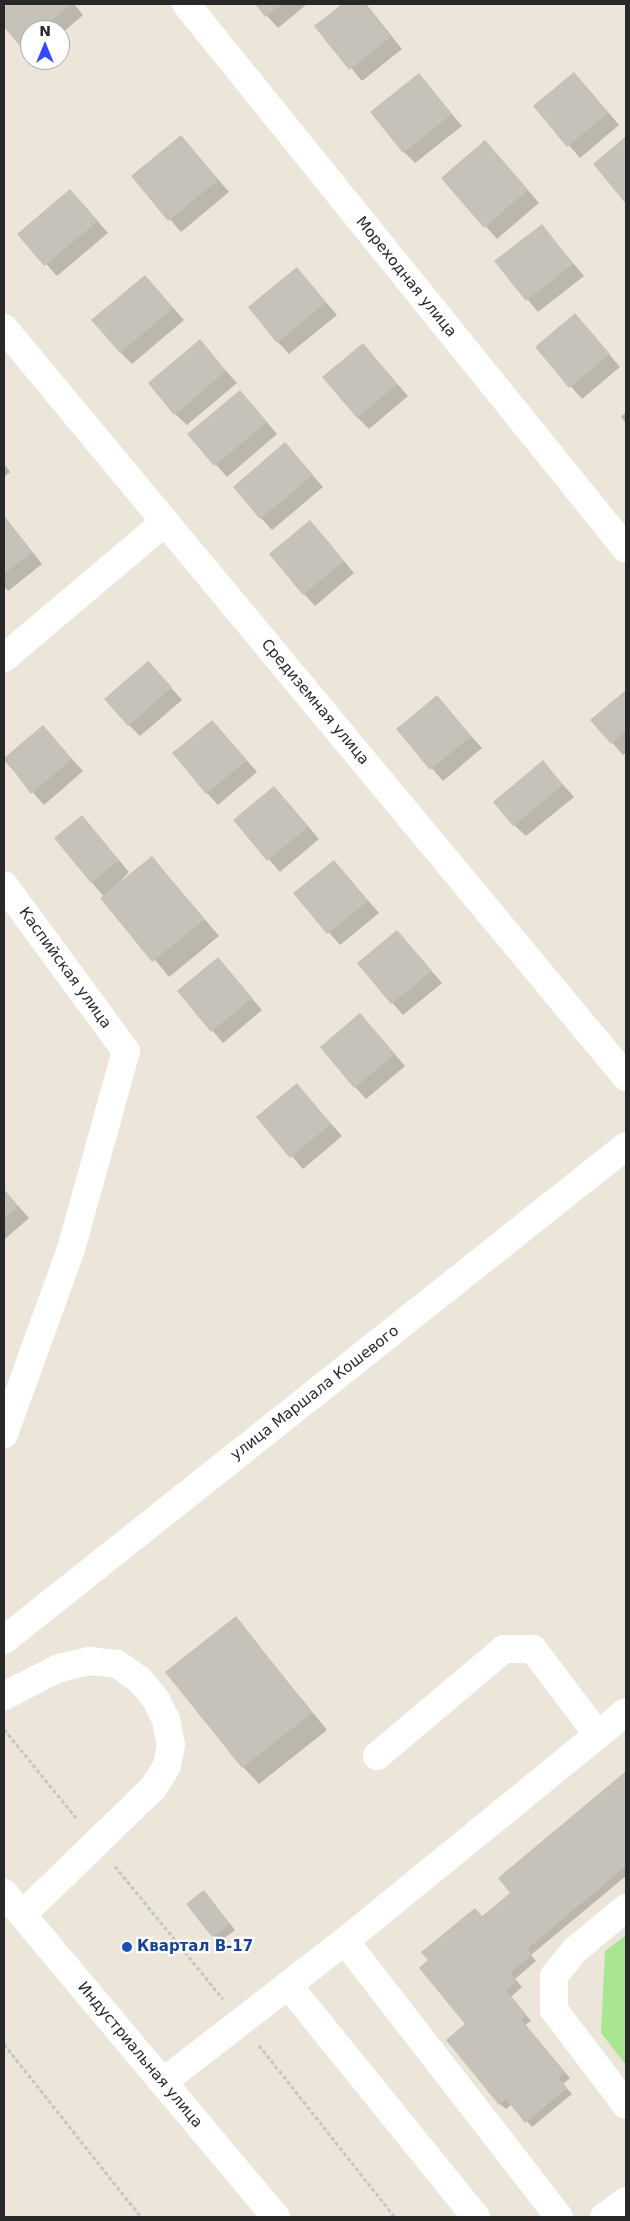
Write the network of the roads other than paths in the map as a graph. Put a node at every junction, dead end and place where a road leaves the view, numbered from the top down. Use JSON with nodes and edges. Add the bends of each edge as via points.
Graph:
{"nodes":[{"id":1,"x":186,"y":4,"type":"edge"},
{"id":2,"x":4,"y":328,"type":"edge"},
{"id":3,"x":166,"y":522,"type":"junction"},
{"id":4,"x":626,"y":549,"type":"edge"},
{"id":5,"x":4,"y":658,"type":"edge"},
{"id":6,"x":4,"y":886,"type":"edge"},
{"id":7,"x":626,"y":1077,"type":"edge"},
{"id":8,"x":626,"y":1146,"type":"edge"},
{"id":9,"x":4,"y":1434,"type":"edge"},
{"id":10,"x":4,"y":1640,"type":"edge"},
{"id":11,"x":4,"y":1696,"type":"edge"},
{"id":12,"x":626,"y":1712,"type":"edge"},
{"id":13,"x":598,"y":1735,"type":"junction"},
{"id":14,"x":376,"y":1756,"type":"dead end"},
{"id":15,"x":4,"y":1893,"type":"edge"},
{"id":16,"x":626,"y":1908,"type":"edge"},
{"id":17,"x":22,"y":1915,"type":"junction"},
{"id":18,"x":345,"y":1941,"type":"junction"},
{"id":19,"x":288,"y":1985,"type":"junction"},
{"id":20,"x":163,"y":2082,"type":"junction"},
{"id":21,"x":626,"y":2105,"type":"edge"},
{"id":22,"x":626,"y":2201,"type":"edge"},
{"id":23,"x":276,"y":2217,"type":"edge"},
{"id":24,"x":476,"y":2217,"type":"edge"},
{"id":25,"x":559,"y":2217,"type":"edge"},
{"id":26,"x":604,"y":2217,"type":"edge"}],
"edges":[{"from":1,"to":4,"type":"street","name":"Мореходная улица"},
{"from":2,"to":3,"type":"street","name":"Средиземная улица"},
{"from":3,"to":5,"type":"street"},
{"from":3,"to":7,"type":"street","name":"Средиземная улица"},
{"from":6,"to":9,"type":"street","name":"Каспийская улица","via":[[126,1051],[71,1249]]},
{"from":8,"to":10,"type":"street","name":"улица Маршала Кошевого"},
{"from":11,"to":17,"type":"street","via":[[59,1668],[90,1661],[117,1664],[140,1680],[156,1700],[166,1720],[171,1745],[167,1766],[153,1788]]},
{"from":12,"to":13,"type":"street"},
{"from":13,"to":14,"type":"street","via":[[533,1649],[504,1648]]},
{"from":13,"to":18,"type":"street"},
{"from":15,"to":17,"type":"street","name":"Индустриальная улица"},
{"from":16,"to":21,"type":"street","via":[[575,1950],[554,1976],[554,2010]]},
{"from":17,"to":20,"type":"street","name":"Индустриальная улица"},
{"from":18,"to":19,"type":"street"},
{"from":18,"to":25,"type":"street"},
{"from":19,"to":20,"type":"street"},
{"from":19,"to":24,"type":"street"},
{"from":20,"to":23,"type":"street","name":"Индустриальная улица"},
{"from":22,"to":26,"type":"street"}]}
